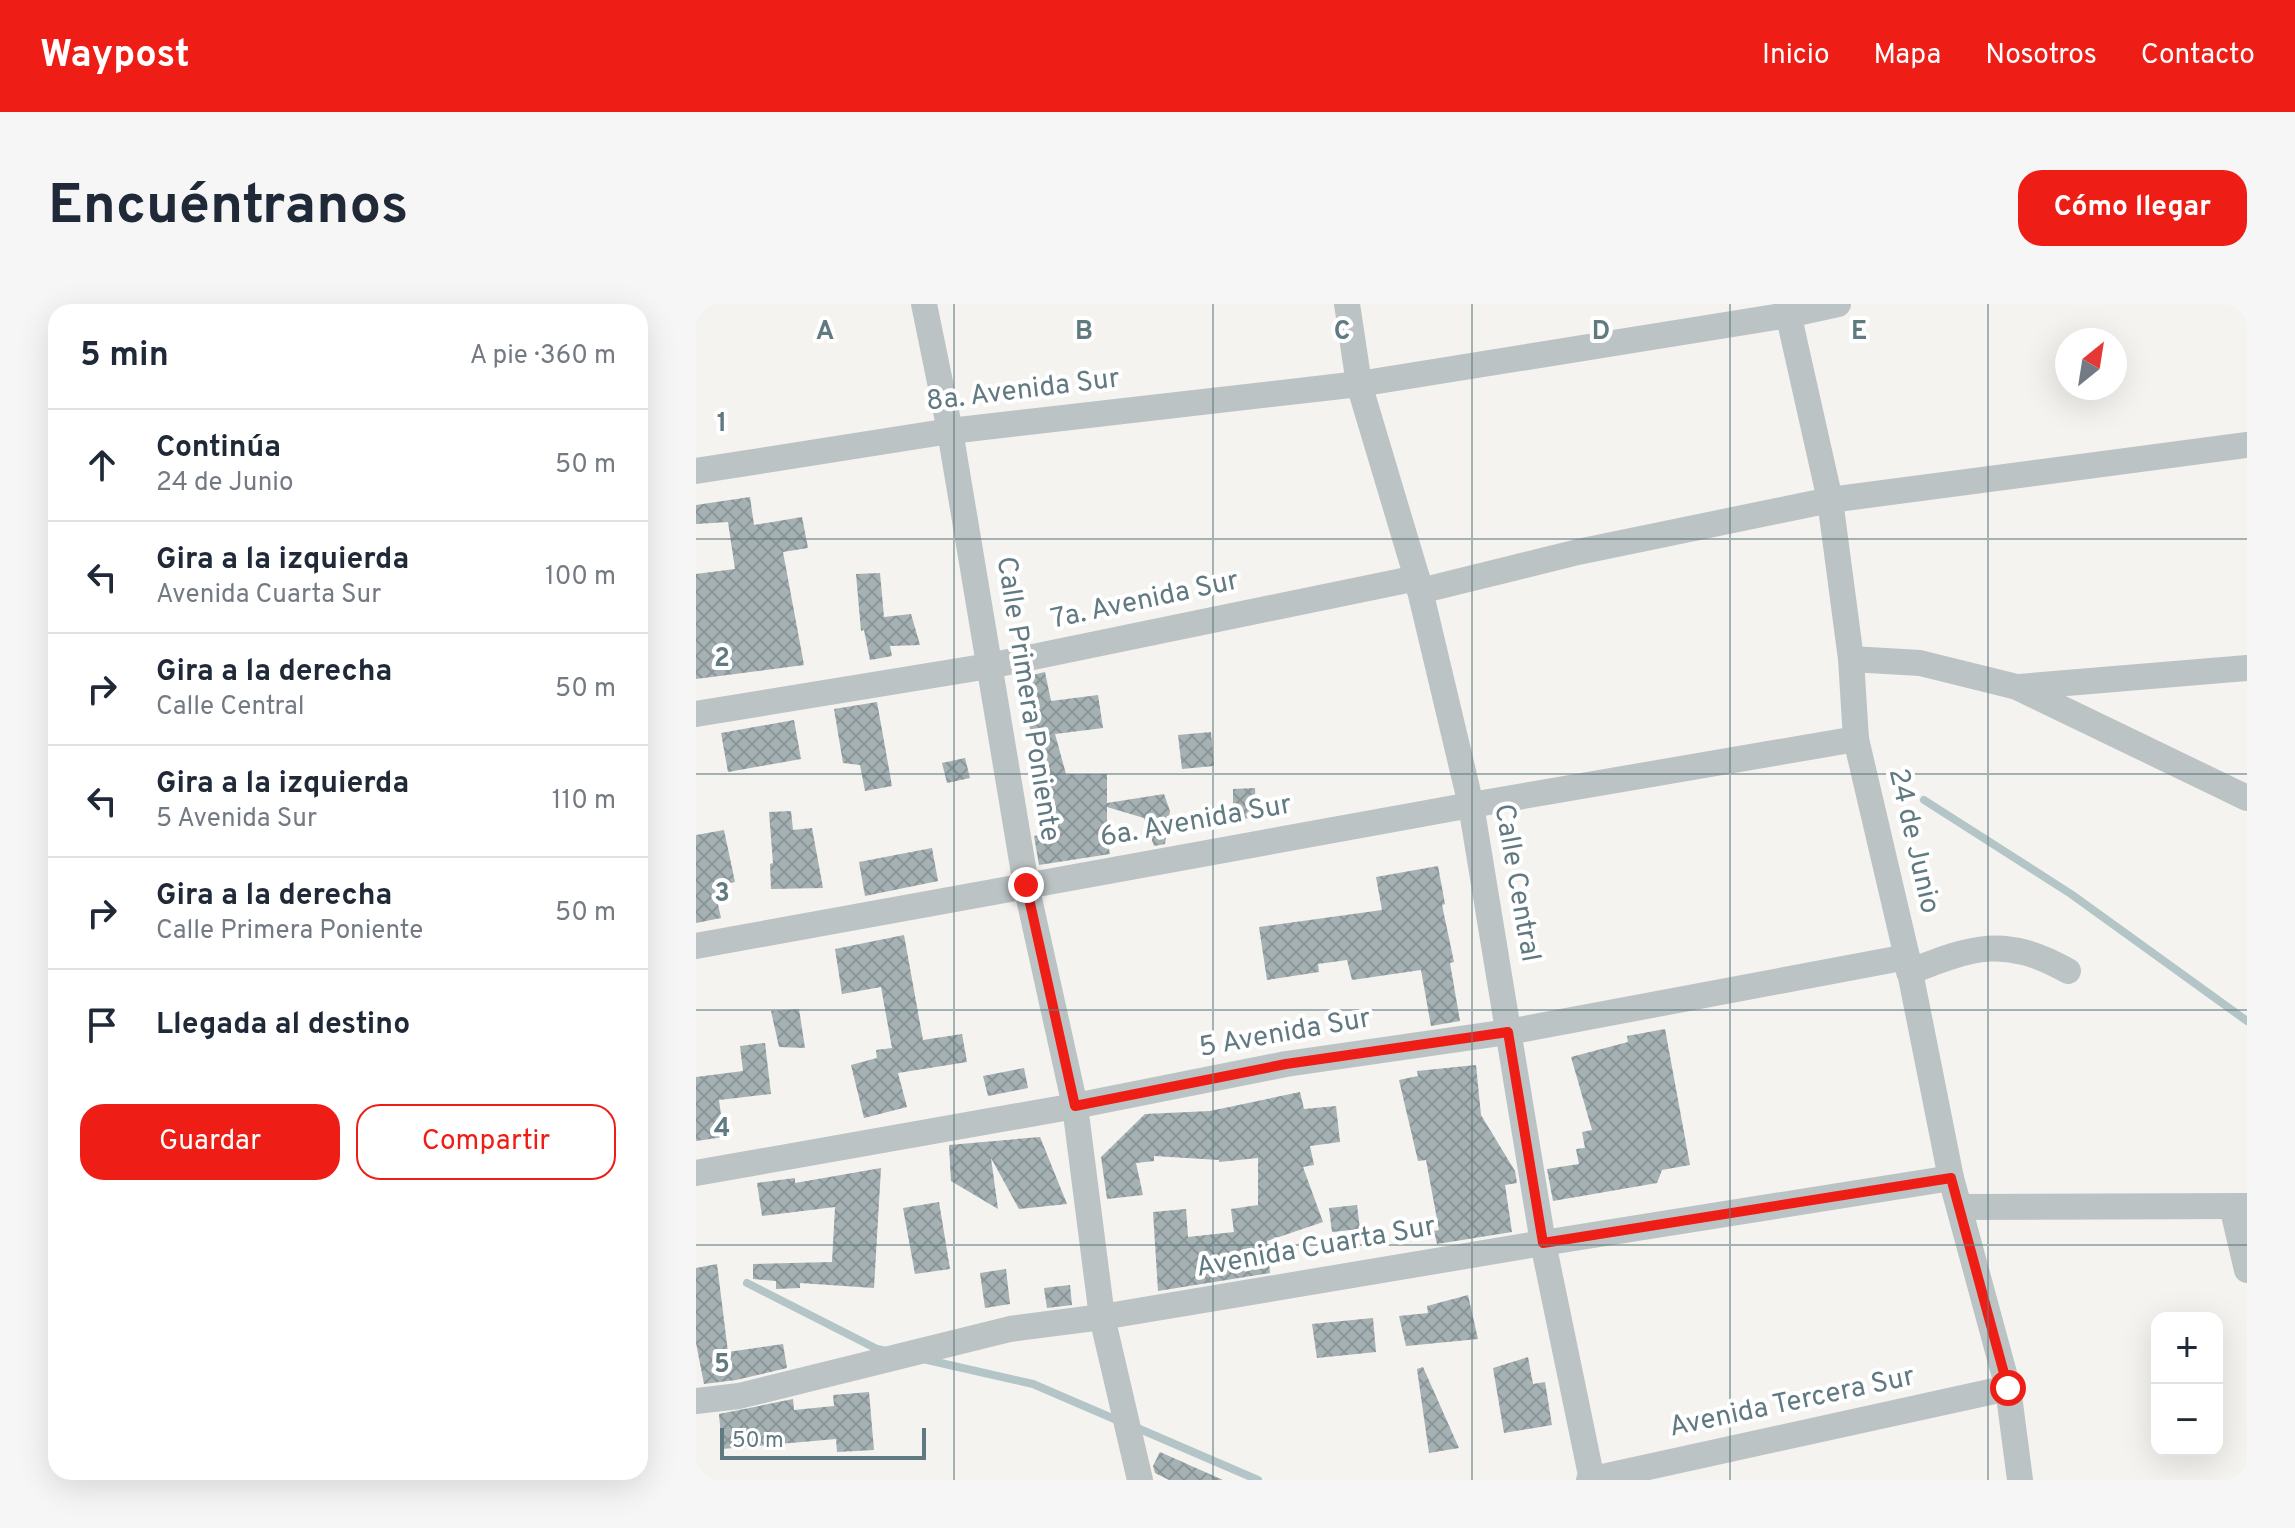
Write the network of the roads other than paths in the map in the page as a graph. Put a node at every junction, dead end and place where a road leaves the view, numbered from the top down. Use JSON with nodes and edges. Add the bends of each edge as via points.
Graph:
{"nodes":[{"id":1,"x":924,"y":304,"type":"edge"},
{"id":2,"x":1347,"y":304,"type":"edge"},
{"id":3,"x":1838,"y":304,"type":"edge"},
{"id":4,"x":1787,"y":310,"type":"edge"},
{"id":5,"x":1359,"y":384,"type":"junction"},
{"id":6,"x":950,"y":431,"type":"junction"},
{"id":7,"x":2247,"y":445,"type":"edge"},
{"id":8,"x":696,"y":471,"type":"edge"},
{"id":9,"x":1830,"y":500,"type":"junction"},
{"id":10,"x":1419,"y":584,"type":"junction"},
{"id":11,"x":1851,"y":659,"type":"junction"},
{"id":12,"x":989,"y":666,"type":"junction"},
{"id":13,"x":2247,"y":668,"type":"edge"},
{"id":14,"x":2017,"y":687,"type":"junction"},
{"id":15,"x":696,"y":714,"type":"edge"},
{"id":16,"x":1856,"y":739,"type":"junction"},
{"id":17,"x":2247,"y":798,"type":"edge"},
{"id":18,"x":1471,"y":805,"type":"junction"},
{"id":19,"x":1026,"y":885,"type":"junction"},
{"id":20,"x":696,"y":946,"type":"edge"},
{"id":21,"x":1908,"y":964,"type":"junction"},
{"id":22,"x":2068,"y":971,"type":"dead end"},
{"id":23,"x":1508,"y":1032,"type":"junction"},
{"id":24,"x":1075,"y":1106,"type":"junction"},
{"id":25,"x":696,"y":1173,"type":"edge"},
{"id":26,"x":1951,"y":1178,"type":"junction"},
{"id":27,"x":2240,"y":1206,"type":"edge"},
{"id":28,"x":1961,"y":1207,"type":"junction"},
{"id":29,"x":1543,"y":1243,"type":"junction"},
{"id":30,"x":2247,"y":1270,"type":"edge"},
{"id":31,"x":1102,"y":1317,"type":"junction"},
{"id":32,"x":2008,"y":1388,"type":"junction"},
{"id":33,"x":696,"y":1401,"type":"edge"},
{"id":34,"x":1140,"y":1480,"type":"edge"},
{"id":35,"x":1591,"y":1480,"type":"edge"},
{"id":36,"x":2020,"y":1480,"type":"edge"}],
"edges":[{"from":1,"to":6,"type":"street","name":"Calle Primera Poniente"},
{"from":2,"to":5,"type":"street","name":"Calle Central"},
{"from":3,"to":4,"type":"street","name":"8a. Avenida Sur"},
{"from":4,"to":5,"type":"street","name":"8a. Avenida Sur"},
{"from":4,"to":9,"type":"street","name":"24 de Junio"},
{"from":5,"to":6,"type":"street","name":"8a. Avenida Sur"},
{"from":5,"to":10,"type":"street","name":"Calle Central"},
{"from":6,"to":8,"type":"street","name":"8a. Avenida Sur"},
{"from":6,"to":12,"type":"street","name":"Calle Primera Poniente"},
{"from":7,"to":9,"type":"street","name":"7a. Avenida Sur"},
{"from":9,"to":10,"type":"street","name":"7a. Avenida Sur"},
{"from":9,"to":11,"type":"street","name":"24 de Junio"},
{"from":10,"to":12,"type":"street","name":"7a. Avenida Sur"},
{"from":10,"to":18,"type":"street","name":"Calle Central"},
{"from":11,"to":14,"type":"street","via":[[1920,663]]},
{"from":11,"to":16,"type":"street","name":"24 de Junio"},
{"from":12,"to":15,"type":"street","name":"7a. Avenida Sur"},
{"from":12,"to":19,"type":"street","name":"Calle Primera Poniente"},
{"from":13,"to":14,"type":"street"},
{"from":14,"to":17,"type":"street"},
{"from":16,"to":18,"type":"street","name":"6a. Avenida Sur"},
{"from":16,"to":21,"type":"street","name":"24 de Junio"},
{"from":18,"to":19,"type":"street","name":"6a. Avenida Sur"},
{"from":18,"to":23,"type":"street","name":"Calle Central"},
{"from":19,"to":20,"type":"street","name":"6a. Avenida Sur"},
{"from":19,"to":24,"type":"street","name":"Calle Primera Poniente"},
{"from":21,"to":22,"type":"street","name":"5 Avenida Sur","via":[[2003,947],[2043,957]]},
{"from":21,"to":23,"type":"street","name":"5 Avenida Sur"},
{"from":21,"to":26,"type":"street","name":"24 de Junio"},
{"from":23,"to":24,"type":"street","name":"5 Avenida Sur","via":[[1286,1064]]},
{"from":23,"to":29,"type":"street","name":"Calle Central"},
{"from":24,"to":25,"type":"street","name":"5 Avenida Sur"},
{"from":24,"to":31,"type":"street","name":"Calle Primera Poniente"},
{"from":26,"to":28,"type":"street","name":"24 de Junio"},
{"from":26,"to":29,"type":"street","name":"Avenida Cuarta Sur"},
{"from":27,"to":28,"type":"street"},
{"from":27,"to":30,"type":"street"},
{"from":28,"to":32,"type":"street","name":"24 de Junio"},
{"from":29,"to":31,"type":"street","name":"Avenida Cuarta Sur"},
{"from":29,"to":35,"type":"street","name":"Calle Central"},
{"from":31,"to":33,"type":"street","name":"Avenida Cuarta Sur","via":[[1010,1329],[739,1396]]},
{"from":31,"to":34,"type":"street","name":"Calle Primera Poniente"},
{"from":32,"to":35,"type":"street","name":"Avenida Tercera Sur"},
{"from":32,"to":36,"type":"street"}]}
